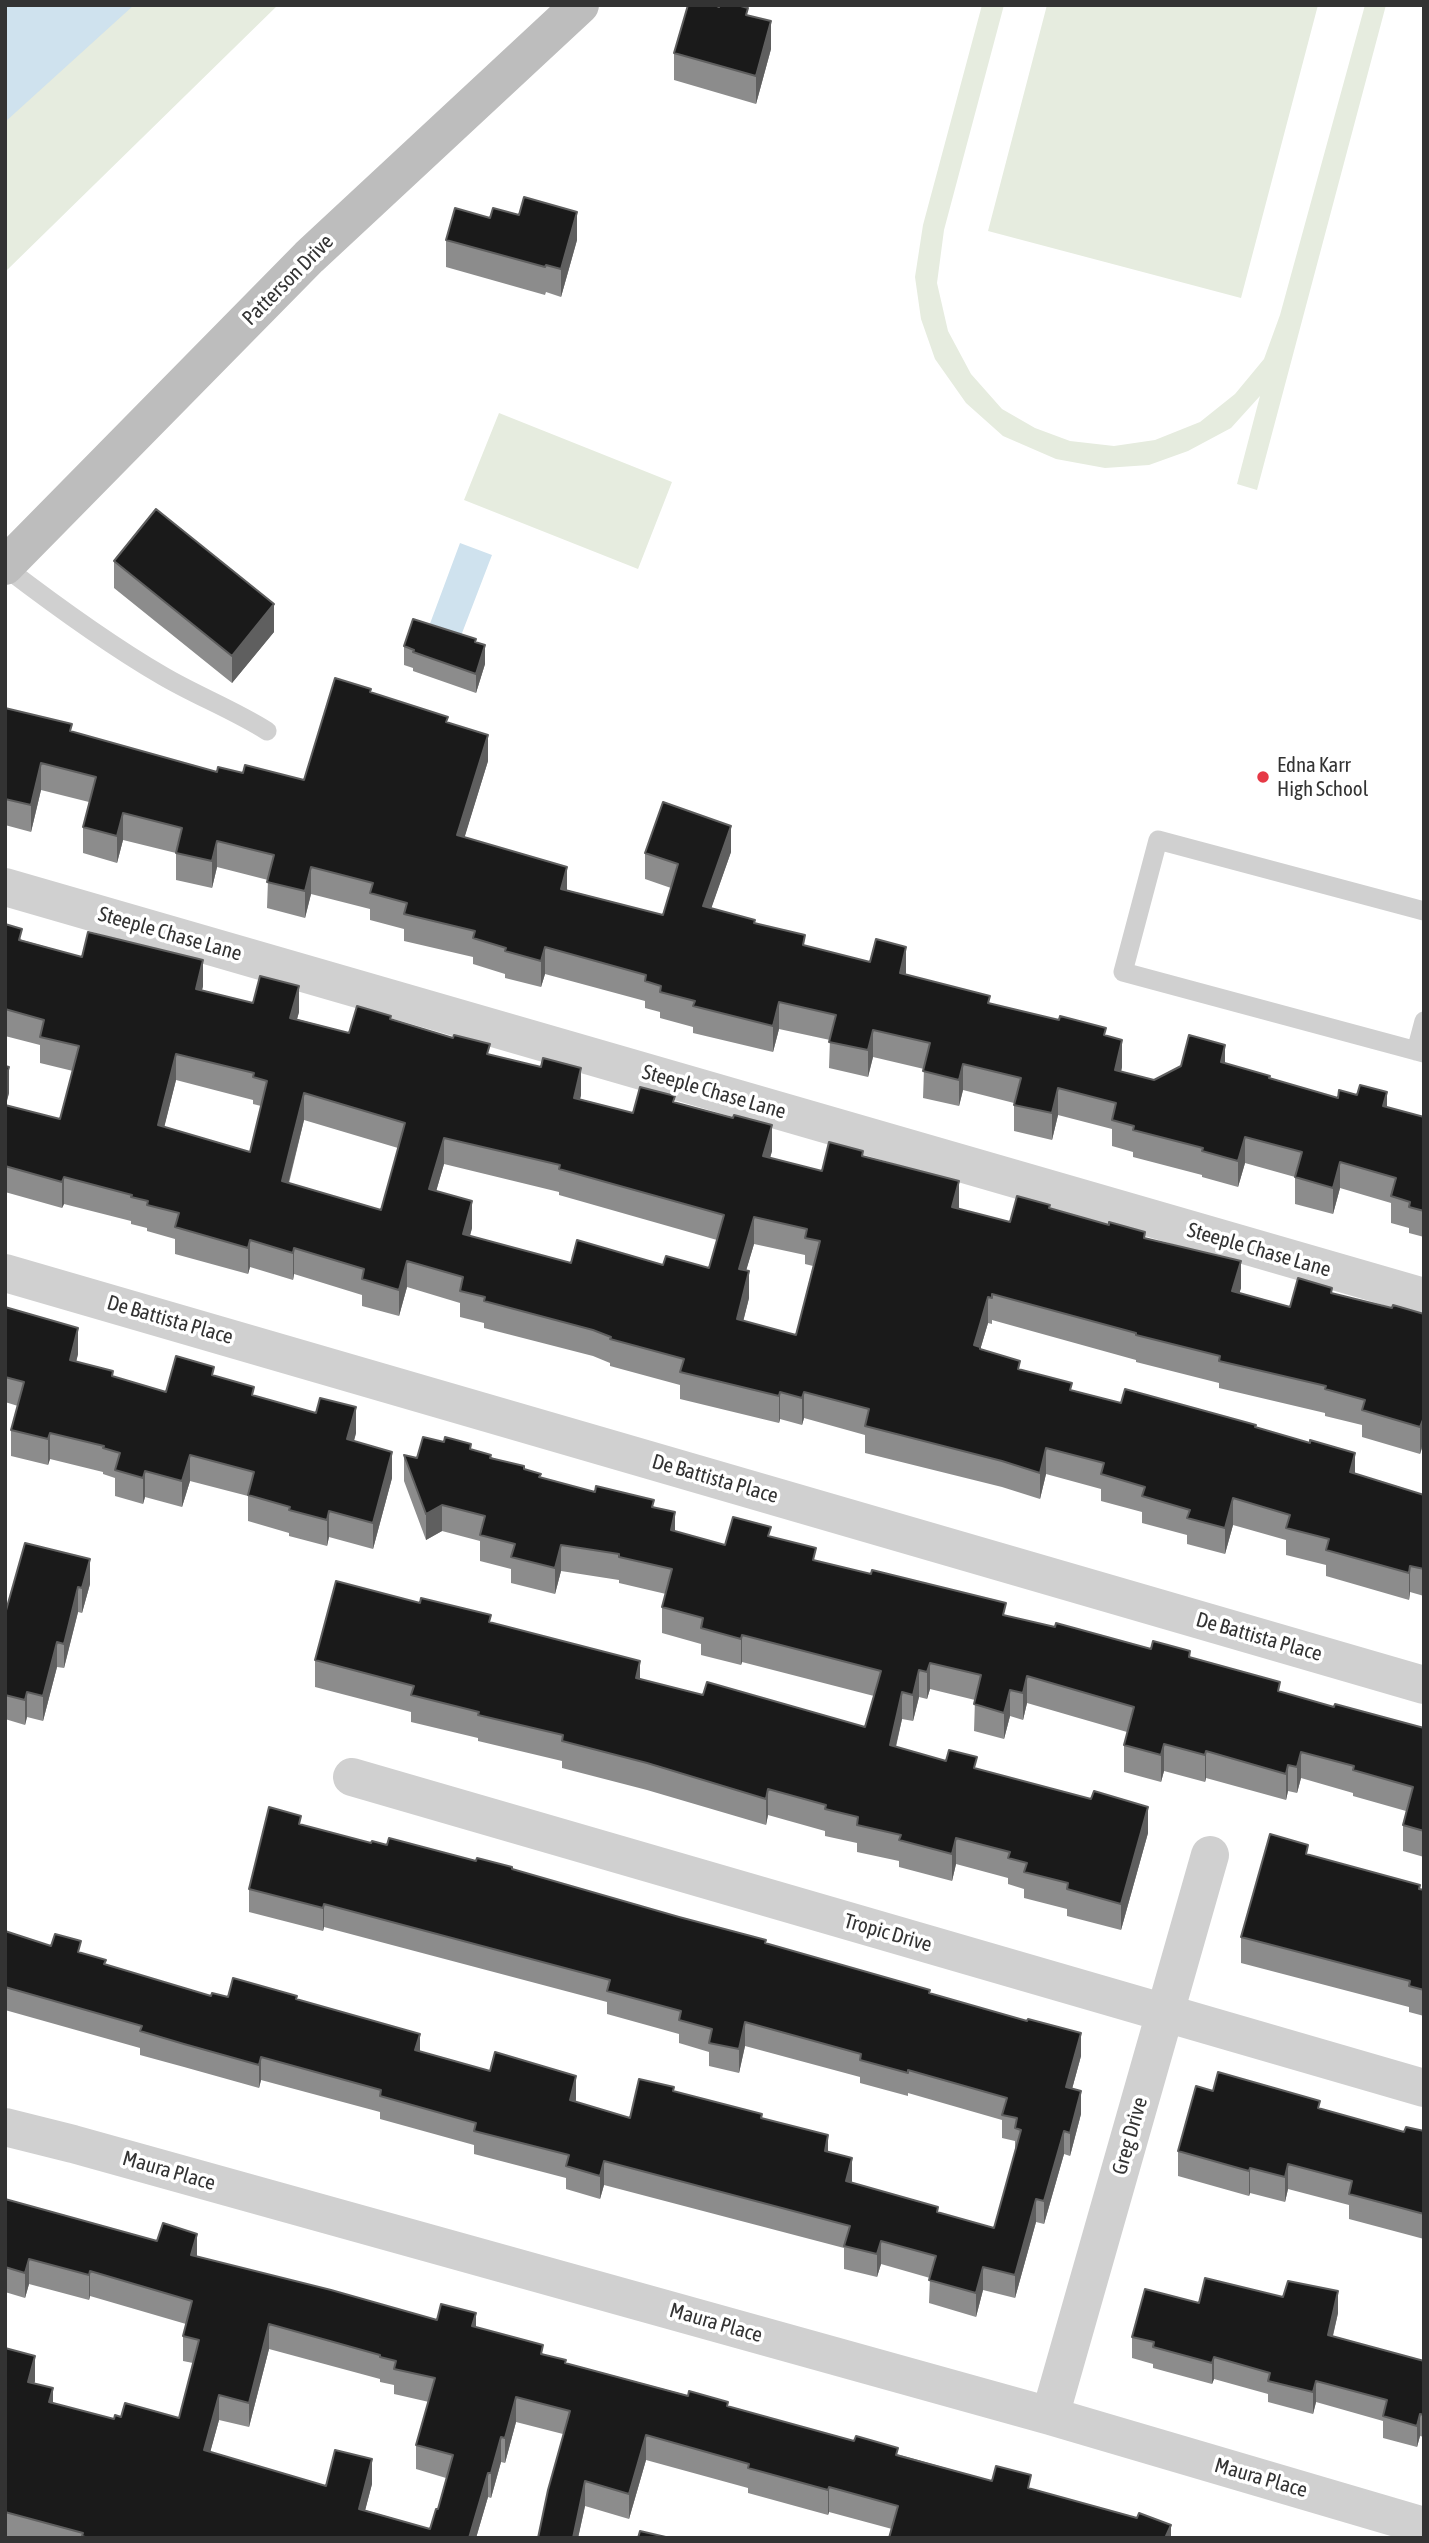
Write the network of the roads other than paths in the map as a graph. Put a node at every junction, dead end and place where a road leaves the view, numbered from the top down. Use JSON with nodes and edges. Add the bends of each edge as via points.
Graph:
{"nodes":[{"id":1,"x":580,"y":5,"type":"edge"},
{"id":2,"x":5,"y":566,"type":"edge"},
{"id":3,"x":267,"y":732,"type":"dead end"},
{"id":4,"x":5,"y":887,"type":"edge"},
{"id":5,"x":1424,"y":911,"type":"edge"},
{"id":6,"x":1424,"y":1021,"type":"edge"},
{"id":7,"x":1420,"y":1052,"type":"edge"},
{"id":8,"x":5,"y":1273,"type":"edge"},
{"id":9,"x":1424,"y":1297,"type":"edge"},
{"id":10,"x":1424,"y":1685,"type":"edge"},
{"id":11,"x":352,"y":1777,"type":"dead end"},
{"id":12,"x":1210,"y":1855,"type":"dead end"},
{"id":13,"x":1165,"y":2014,"type":"junction"},
{"id":14,"x":1424,"y":2088,"type":"edge"},
{"id":15,"x":5,"y":2127,"type":"edge"},
{"id":16,"x":1050,"y":2416,"type":"junction"},
{"id":17,"x":1424,"y":2526,"type":"edge"}],
"edges":[{"from":1,"to":2,"type":"street","name":"Patterson Drive","via":[[309,257]]},
{"from":2,"to":3,"type":"lane","via":[[76,620],[164,677]]},
{"from":4,"to":9,"type":"street","name":"Steeple Chase Lane"},
{"from":5,"to":7,"type":"lane","via":[[1158,840],[1123,972]]},
{"from":6,"to":7,"type":"lane"},
{"from":8,"to":10,"type":"street","name":"De Battista Place"},
{"from":11,"to":13,"type":"street","name":"Tropic Drive"},
{"from":12,"to":13,"type":"street","name":"Greg Drive"},
{"from":13,"to":14,"type":"street","name":"Tropic Drive"},
{"from":13,"to":16,"type":"street","name":"Greg Drive"},
{"from":15,"to":16,"type":"street","name":"Maura Place"},
{"from":16,"to":17,"type":"street","name":"Maura Place"}]}
